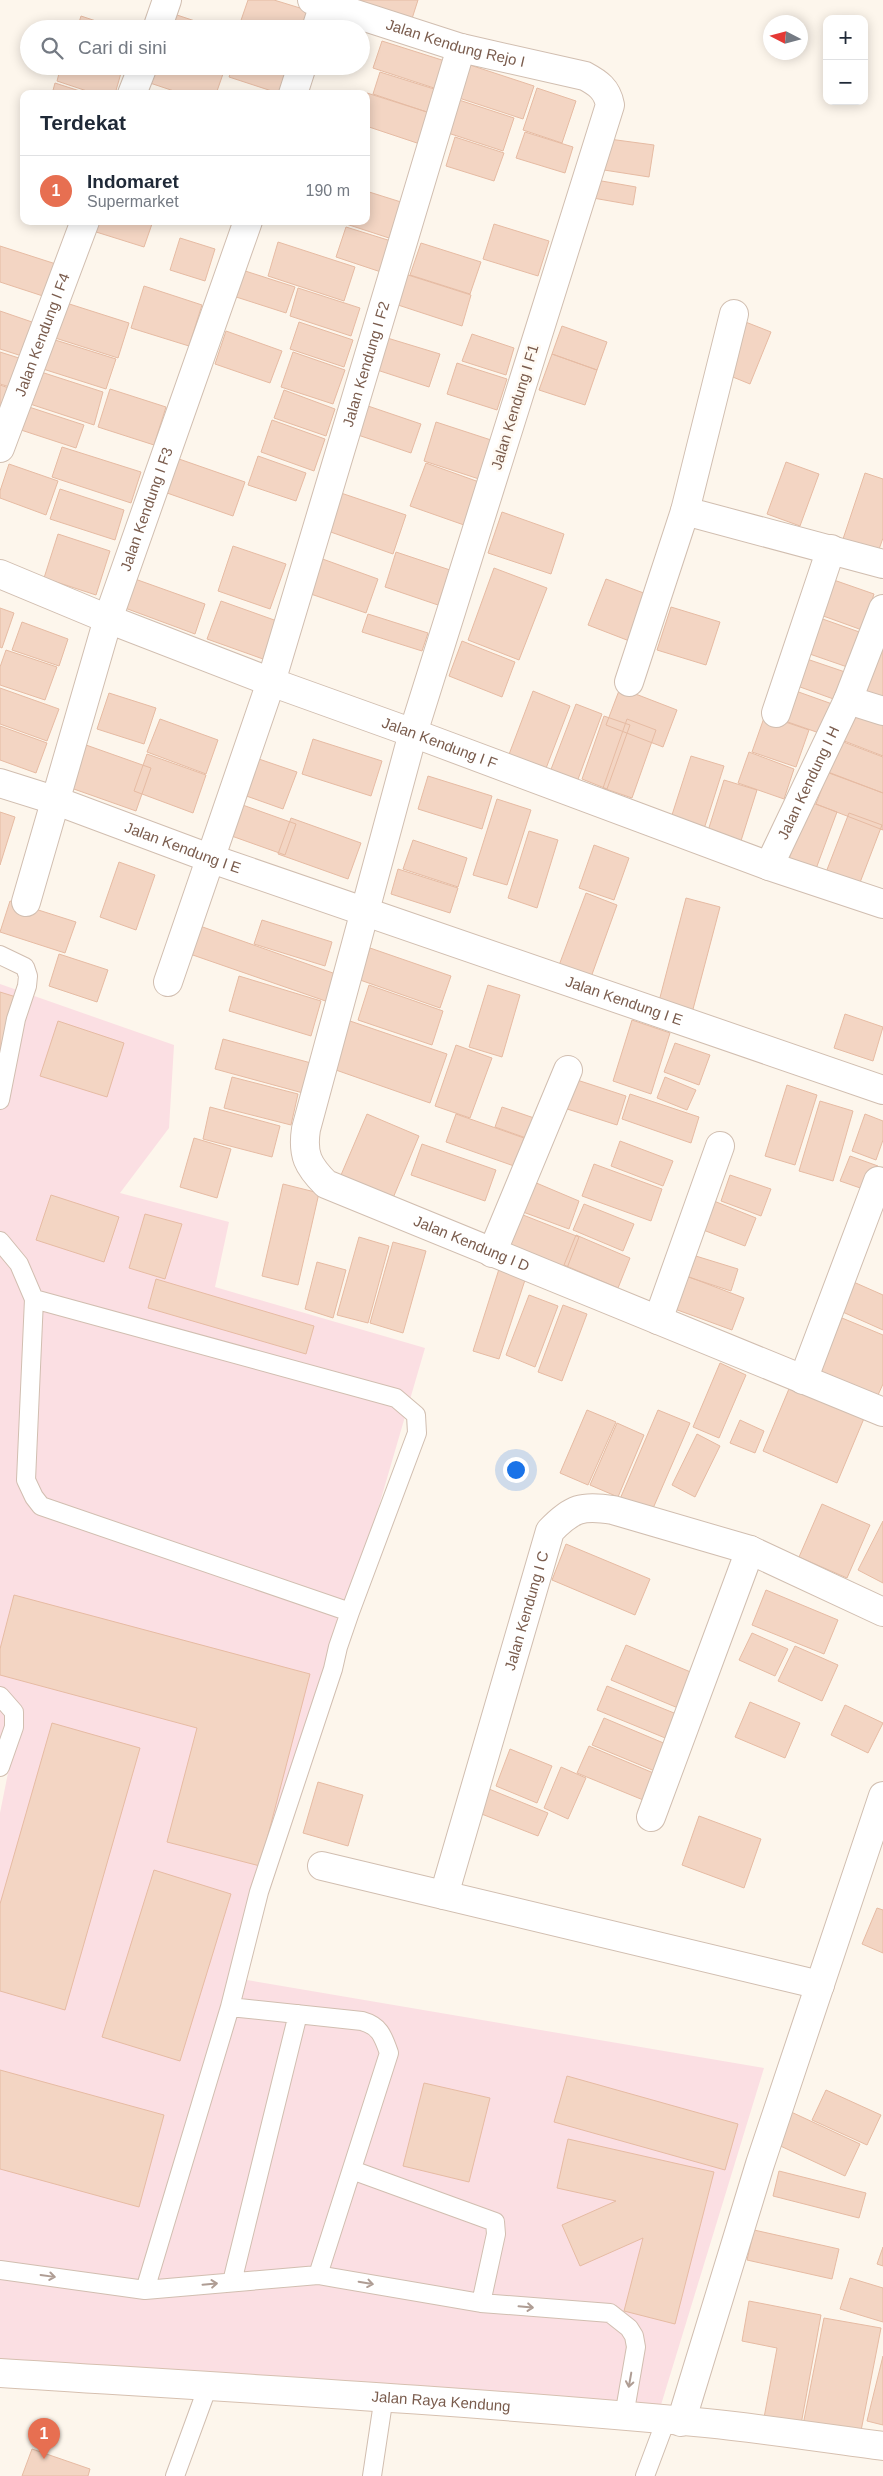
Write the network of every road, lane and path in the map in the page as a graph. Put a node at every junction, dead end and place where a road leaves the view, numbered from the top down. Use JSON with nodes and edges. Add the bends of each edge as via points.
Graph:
{"nodes":[{"id":1,"x":167,"y":0,"type":"edge"},
{"id":2,"x":317,"y":11,"type":"edge"},
{"id":3,"x":160,"y":20,"type":"edge"},
{"id":4,"x":352,"y":20,"type":"edge"},
{"id":5,"x":370,"y":25,"type":"edge"},
{"id":6,"x":461,"y":48,"type":"junction"},
{"id":7,"x":139,"y":75,"type":"edge"},
{"id":8,"x":299,"y":75,"type":"edge"},
{"id":9,"x":598,"y":83,"type":"joint"},
{"id":10,"x":134,"y":90,"type":"edge"},
{"id":11,"x":294,"y":90,"type":"edge"},
{"id":12,"x":84,"y":225,"type":"edge"},
{"id":13,"x":247,"y":225,"type":"edge"},
{"id":14,"x":734,"y":314,"type":"dead end"},
{"id":15,"x":0,"y":448,"type":"edge"},
{"id":16,"x":685,"y":511,"type":"junction"},
{"id":17,"x":831,"y":549,"type":"junction"},
{"id":18,"x":883,"y":564,"type":"edge"},
{"id":19,"x":0,"y":574,"type":"edge"},
{"id":20,"x":883,"y":609,"type":"edge"},
{"id":21,"x":108,"y":619,"type":"junction"},
{"id":22,"x":271,"y":682,"type":"junction"},
{"id":23,"x":630,"y":682,"type":"dead end"},
{"id":24,"x":848,"y":700,"type":"junction"},
{"id":25,"x":883,"y":711,"type":"edge"},
{"id":26,"x":776,"y":713,"type":"dead end"},
{"id":27,"x":413,"y":732,"type":"junction"},
{"id":28,"x":0,"y":783,"type":"edge"},
{"id":29,"x":54,"y":800,"type":"junction"},
{"id":30,"x":212,"y":860,"type":"junction"},
{"id":31,"x":769,"y":866,"type":"junction"},
{"id":32,"x":26,"y":902,"type":"dead end"},
{"id":33,"x":883,"y":904,"type":"edge"},
{"id":34,"x":366,"y":913,"type":"junction"},
{"id":35,"x":0,"y":955,"type":"edge"},
{"id":36,"x":168,"y":982,"type":"dead end"},
{"id":37,"x":568,"y":1070,"type":"dead end"},
{"id":38,"x":883,"y":1090,"type":"edge"},
{"id":39,"x":0,"y":1100,"type":"edge"},
{"id":40,"x":720,"y":1146,"type":"dead end"},
{"id":41,"x":878,"y":1181,"type":"dead end"},
{"id":42,"x":0,"y":1241,"type":"edge"},
{"id":43,"x":492,"y":1252,"type":"junction"},
{"id":44,"x":34,"y":1300,"type":"junction"},
{"id":45,"x":658,"y":1320,"type":"junction"},
{"id":46,"x":803,"y":1380,"type":"junction"},
{"id":47,"x":883,"y":1412,"type":"edge"},
{"id":48,"x":750,"y":1550,"type":"junction"},
{"id":49,"x":350,"y":1612,"type":"junction"},
{"id":50,"x":883,"y":1612,"type":"edge"},
{"id":51,"x":0,"y":1696,"type":"edge"},
{"id":52,"x":0,"y":1767,"type":"edge"},
{"id":53,"x":883,"y":1796,"type":"edge"},
{"id":54,"x":651,"y":1817,"type":"dead end"},
{"id":55,"x":322,"y":1866,"type":"dead end"},
{"id":56,"x":444,"y":1895,"type":"junction"},
{"id":57,"x":820,"y":1985,"type":"junction"},
{"id":58,"x":230,"y":2007,"type":"junction"},
{"id":59,"x":298,"y":2014,"type":"junction"},
{"id":60,"x":352,"y":2170,"type":"junction"},
{"id":61,"x":0,"y":2270,"type":"edge"},
{"id":62,"x":318,"y":2275,"type":"junction"},
{"id":63,"x":232,"y":2282,"type":"junction"},
{"id":64,"x":145,"y":2290,"type":"junction"},
{"id":65,"x":481,"y":2303,"type":"junction"},
{"id":66,"x":0,"y":2373,"type":"edge"},
{"id":67,"x":208,"y":2386,"type":"junction"},
{"id":68,"x":384,"y":2396,"type":"junction"},
{"id":69,"x":624,"y":2416,"type":"junction"},
{"id":70,"x":674,"y":2421,"type":"junction"},
{"id":71,"x":883,"y":2446,"type":"edge"},
{"id":72,"x":175,"y":2476,"type":"edge"},
{"id":73,"x":372,"y":2476,"type":"edge"},
{"id":74,"x":645,"y":2476,"type":"edge"}],
"edges":[{"from":1,"to":3,"type":"street"},
{"from":2,"to":4,"type":"street","name":"Jalan Kendung Rejo I"},
{"from":5,"to":6,"type":"street","name":"Jalan Kendung Rejo I"},
{"from":6,"to":9,"type":"street","name":"Jalan Kendung Rejo I","via":[[573,72]]},
{"from":6,"to":22,"type":"street","name":"Jalan Kendung I F2"},
{"from":7,"to":10,"type":"street"},
{"from":8,"to":11,"type":"street"},
{"from":9,"to":27,"type":"street","name":"Jalan Kendung I F1","via":[[608,94],[610,105]]},
{"from":12,"to":15,"type":"street","name":"Jalan Kendung I F4"},
{"from":13,"to":21,"type":"street","name":"Jalan Kendung I F3"},
{"from":14,"to":16,"type":"street"},
{"from":16,"to":17,"type":"street"},
{"from":16,"to":23,"type":"street"},
{"from":17,"to":18,"type":"street"},
{"from":17,"to":26,"type":"street"},
{"from":19,"to":21,"type":"street","name":"Jalan Kendung I F"},
{"from":20,"to":24,"type":"street","name":"Jalan Kendung I H"},
{"from":21,"to":22,"type":"street","name":"Jalan Kendung I F"},
{"from":21,"to":29,"type":"street","name":"Jalan Kendung I F3"},
{"from":22,"to":27,"type":"street","name":"Jalan Kendung I F"},
{"from":22,"to":30,"type":"street","name":"Jalan Kendung I F2"},
{"from":24,"to":25,"type":"street"},
{"from":24,"to":31,"type":"street","name":"Jalan Kendung I H"},
{"from":27,"to":31,"type":"street","name":"Jalan Kendung I F"},
{"from":27,"to":34,"type":"street"},
{"from":28,"to":29,"type":"street","name":"Jalan Kendung I E"},
{"from":29,"to":30,"type":"street","name":"Jalan Kendung I E"},
{"from":29,"to":32,"type":"street","name":"Jalan Kendung I F3"},
{"from":30,"to":34,"type":"street","name":"Jalan Kendung I E"},
{"from":30,"to":36,"type":"street","name":"Jalan Kendung I F2"},
{"from":31,"to":33,"type":"street","name":"Jalan Kendung I F"},
{"from":34,"to":38,"type":"street","name":"Jalan Kendung I E"},
{"from":34,"to":43,"type":"street","name":"Jalan Kendung I D","via":[[306,1129],[304,1149],[315,1173],[326,1184]]},
{"from":35,"to":39,"type":"lane","via":[[25,967],[28,976]]},
{"from":37,"to":43,"type":"street"},
{"from":40,"to":45,"type":"street"},
{"from":41,"to":46,"type":"street"},
{"from":42,"to":44,"type":"lane","via":[[19,1264]]},
{"from":43,"to":45,"type":"street","name":"Jalan Kendung I D"},
{"from":44,"to":49,"type":"lane","via":[[26,1480],[41,1506]]},
{"from":44,"to":49,"type":"lane","via":[[396,1398],[416,1415],[417,1433]]},
{"from":45,"to":46,"type":"street","name":"Jalan Kendung I D"},
{"from":46,"to":47,"type":"street","name":"Jalan Kendung I D"},
{"from":48,"to":50,"type":"street","name":"Jalan Kendung I C"},
{"from":48,"to":54,"type":"street"},
{"from":48,"to":56,"type":"street","name":"Jalan Kendung I C","via":[[594,1507],[573,1510],[550,1531]]},
{"from":49,"to":58,"type":"lane","via":[[260,1892]]},
{"from":51,"to":52,"type":"lane","via":[[14,1712],[14,1727]]},
{"from":53,"to":57,"type":"street"},
{"from":55,"to":56,"type":"street"},
{"from":56,"to":57,"type":"street"},
{"from":57,"to":70,"type":"street"},
{"from":58,"to":59,"type":"lane"},
{"from":58,"to":64,"type":"lane"},
{"from":59,"to":60,"type":"lane","via":[[372,2024],[382,2032],[389,2053]]},
{"from":59,"to":63,"type":"lane"},
{"from":60,"to":62,"type":"lane"},
{"from":60,"to":65,"type":"lane","via":[[495,2222],[496,2234]]},
{"from":61,"to":64,"type":"lane","one_way":true},
{"from":62,"to":63,"type":"lane"},
{"from":62,"to":65,"type":"lane","one_way":true},
{"from":64,"to":63,"type":"lane","one_way":true},
{"from":65,"to":69,"type":"lane","one_way":true,"via":[[610,2313],[629,2328],[636,2347]]},
{"from":66,"to":67,"type":"street","name":"Jalan Raya Kendung"},
{"from":67,"to":68,"type":"street","name":"Jalan Raya Kendung"},
{"from":67,"to":72,"type":"lane"},
{"from":68,"to":69,"type":"street","name":"Jalan Raya Kendung"},
{"from":68,"to":73,"type":"lane"},
{"from":69,"to":70,"type":"street","name":"Jalan Raya Kendung"},
{"from":70,"to":71,"type":"street","name":"Jalan Raya Kendung"},
{"from":70,"to":74,"type":"lane"}]}
